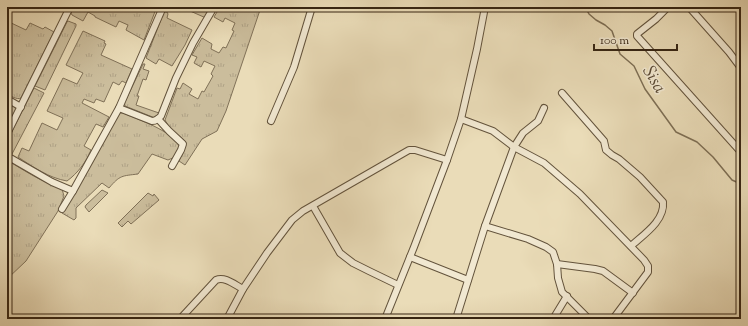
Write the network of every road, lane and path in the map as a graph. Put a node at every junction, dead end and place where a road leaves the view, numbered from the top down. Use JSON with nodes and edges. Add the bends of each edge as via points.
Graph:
{"nodes":[{"id":1,"x":70,"y":7,"type":"edge"},
{"id":2,"x":163,"y":7,"type":"edge"},
{"id":3,"x":214,"y":7,"type":"edge"},
{"id":4,"x":312,"y":7,"type":"edge"},
{"id":5,"x":485,"y":7,"type":"edge"},
{"id":6,"x":668,"y":7,"type":"edge"},
{"id":7,"x":689,"y":7,"type":"edge"},
{"id":8,"x":741,"y":68,"type":"edge"},
{"id":9,"x":562,"y":93,"type":"dead end"},
{"id":10,"x":7,"y":98,"type":"edge"},
{"id":11,"x":21,"y":107,"type":"junction"},
{"id":12,"x":119,"y":108,"type":"junction"},
{"id":13,"x":544,"y":108,"type":"dead end"},
{"id":14,"x":158,"y":119,"type":"junction"},
{"id":15,"x":461,"y":119,"type":"junction"},
{"id":16,"x":271,"y":121,"type":"dead end"},
{"id":17,"x":7,"y":134,"type":"edge"},
{"id":18,"x":514,"y":147,"type":"junction"},
{"id":19,"x":740,"y":151,"type":"dead end"},
{"id":20,"x":7,"y":156,"type":"edge"},
{"id":21,"x":447,"y":160,"type":"junction"},
{"id":22,"x":172,"y":166,"type":"dead end"},
{"id":23,"x":73,"y":191,"type":"junction"},
{"id":24,"x":313,"y":206,"type":"junction"},
{"id":25,"x":62,"y":209,"type":"dead end"},
{"id":26,"x":485,"y":226,"type":"junction"},
{"id":27,"x":631,"y":246,"type":"junction"},
{"id":28,"x":410,"y":257,"type":"junction"},
{"id":29,"x":557,"y":264,"type":"junction"},
{"id":30,"x":468,"y":280,"type":"junction"},
{"id":31,"x":398,"y":285,"type":"junction"},
{"id":32,"x":243,"y":289,"type":"junction"},
{"id":33,"x":632,"y":293,"type":"junction"},
{"id":34,"x":567,"y":296,"type":"junction"},
{"id":35,"x":130,"y":319,"type":"edge"},
{"id":36,"x":133,"y":319,"type":"edge"},
{"id":37,"x":180,"y":319,"type":"edge"},
{"id":38,"x":226,"y":319,"type":"edge"},
{"id":39,"x":385,"y":319,"type":"edge"},
{"id":40,"x":456,"y":319,"type":"edge"},
{"id":41,"x":553,"y":319,"type":"edge"},
{"id":42,"x":589,"y":319,"type":"edge"},
{"id":43,"x":613,"y":319,"type":"edge"}],
"edges":[{"from":1,"to":11,"type":"street"},
{"from":2,"to":12,"type":"street"},
{"from":3,"to":14,"type":"street","via":[[176,78]]},
{"from":4,"to":16,"type":"street","via":[[294,67]]},
{"from":5,"to":15,"type":"street"},
{"from":6,"to":19,"type":"street","via":[[637,36]]},
{"from":7,"to":8,"type":"street"},
{"from":9,"to":27,"type":"street","via":[[604,141],[606,150],[640,177],[663,202],[662,215],[657,222]]},
{"from":10,"to":11,"type":"street"},
{"from":11,"to":17,"type":"street"},
{"from":12,"to":14,"type":"street","via":[[152,121]]},
{"from":12,"to":23,"type":"street"},
{"from":13,"to":18,"type":"street","via":[[538,121],[523,133]]},
{"from":14,"to":22,"type":"street","via":[[183,144]]},
{"from":15,"to":18,"type":"street","via":[[493,131]]},
{"from":15,"to":21,"type":"street"},
{"from":18,"to":26,"type":"street"},
{"from":18,"to":27,"type":"street","via":[[544,163],[580,194]]},
{"from":20,"to":23,"type":"street"},
{"from":21,"to":24,"type":"street","via":[[409,150]]},
{"from":21,"to":28,"type":"street"},
{"from":23,"to":25,"type":"street"},
{"from":24,"to":31,"type":"street","via":[[340,253],[369,272]]},
{"from":24,"to":32,"type":"street","via":[[292,220]]},
{"from":26,"to":29,"type":"street","via":[[546,247],[553,252]]},
{"from":26,"to":30,"type":"street"},
{"from":27,"to":33,"type":"street","via":[[648,266],[648,272]]},
{"from":28,"to":30,"type":"street"},
{"from":28,"to":31,"type":"street"},
{"from":29,"to":33,"type":"street","via":[[603,271]]},
{"from":29,"to":34,"type":"street","via":[[562,292]]},
{"from":30,"to":40,"type":"street"},
{"from":31,"to":39,"type":"street"},
{"from":32,"to":37,"type":"street","via":[[224,279],[216,280]]},
{"from":32,"to":38,"type":"street"},
{"from":33,"to":43,"type":"street"},
{"from":34,"to":41,"type":"street"},
{"from":34,"to":42,"type":"street"},
{"from":35,"to":36,"type":"street"}]}
